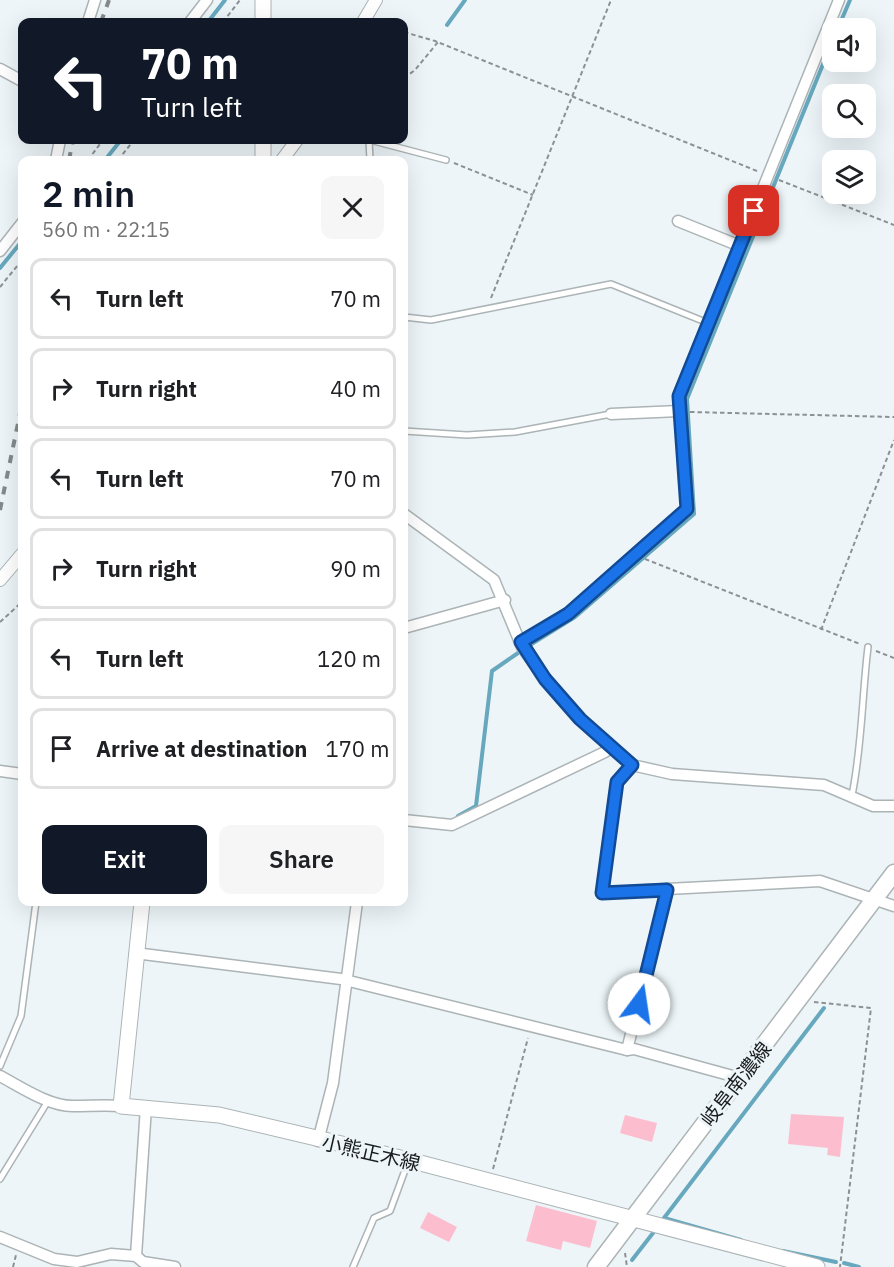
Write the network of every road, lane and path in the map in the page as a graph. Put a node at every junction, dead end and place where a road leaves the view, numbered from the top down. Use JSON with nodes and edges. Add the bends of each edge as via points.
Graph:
{"nodes":[{"id":1,"x":95,"y":0,"type":"edge"},
{"id":2,"x":207,"y":0,"type":"edge"},
{"id":3,"x":240,"y":0,"type":"edge"},
{"id":4,"x":263,"y":0,"type":"edge"},
{"id":5,"x":376,"y":0,"type":"edge"},
{"id":6,"x":611,"y":0,"type":"edge"},
{"id":7,"x":839,"y":0,"type":"edge"},
{"id":8,"x":89,"y":18,"type":"edge"},
{"id":9,"x":193,"y":18,"type":"edge"},
{"id":10,"x":226,"y":18,"type":"edge"},
{"id":11,"x":263,"y":18,"type":"edge"},
{"id":12,"x":365,"y":18,"type":"edge"},
{"id":13,"x":408,"y":33,"type":"edge"},
{"id":14,"x":438,"y":42,"type":"junction"},
{"id":15,"x":0,"y":69,"type":"edge"},
{"id":16,"x":408,"y":75,"type":"edge"},
{"id":17,"x":18,"y":79,"type":"edge"},
{"id":18,"x":572,"y":97,"type":"junction"},
{"id":19,"x":131,"y":144,"type":"edge"},
{"id":20,"x":384,"y":144,"type":"edge"},
{"id":21,"x":121,"y":156,"type":"edge"},
{"id":22,"x":446,"y":160,"type":"joint"},
{"id":23,"x":769,"y":176,"type":"junction"},
{"id":24,"x":533,"y":195,"type":"junction"},
{"id":25,"x":678,"y":221,"type":"dead end"},
{"id":26,"x":894,"y":225,"type":"edge"},
{"id":27,"x":18,"y":228,"type":"edge"},
{"id":28,"x":740,"y":246,"type":"junction"},
{"id":29,"x":0,"y":252,"type":"edge"},
{"id":30,"x":18,"y":265,"type":"edge"},
{"id":31,"x":0,"y":287,"type":"edge"},
{"id":32,"x":489,"y":308,"type":"junction"},
{"id":33,"x":408,"y":317,"type":"edge"},
{"id":34,"x":708,"y":323,"type":"junction"},
{"id":35,"x":679,"y":411,"type":"junction"},
{"id":36,"x":611,"y":414,"type":"joint"},
{"id":37,"x":894,"y":417,"type":"edge"},
{"id":38,"x":408,"y":431,"type":"edge"},
{"id":39,"x":894,"y":440,"type":"edge"},
{"id":40,"x":408,"y":516,"type":"edge"},
{"id":41,"x":638,"y":553,"type":"junction"},
{"id":42,"x":18,"y":559,"type":"edge"},
{"id":43,"x":0,"y":580,"type":"edge"},
{"id":44,"x":505,"y":600,"type":"junction"},
{"id":45,"x":18,"y":606,"type":"edge"},
{"id":46,"x":0,"y":622,"type":"edge"},
{"id":47,"x":408,"y":627,"type":"edge"},
{"id":48,"x":821,"y":630,"type":"junction"},
{"id":49,"x":521,"y":642,"type":"junction"},
{"id":50,"x":868,"y":647,"type":"junction"},
{"id":51,"x":894,"y":658,"type":"edge"},
{"id":52,"x":611,"y":747,"type":"junction"},
{"id":53,"x":632,"y":765,"type":"junction"},
{"id":54,"x":0,"y":771,"type":"edge"},
{"id":55,"x":18,"y":773,"type":"edge"},
{"id":56,"x":852,"y":795,"type":"junction"},
{"id":57,"x":894,"y":806,"type":"edge"},
{"id":58,"x":408,"y":820,"type":"edge"},
{"id":59,"x":894,"y":873,"type":"edge"},
{"id":60,"x":894,"y":884,"type":"edge"},
{"id":61,"x":667,"y":890,"type":"junction"},
{"id":62,"x":876,"y":900,"type":"junction"},
{"id":63,"x":35,"y":906,"type":"edge"},
{"id":64,"x":141,"y":906,"type":"edge"},
{"id":65,"x":356,"y":906,"type":"edge"},
{"id":66,"x":894,"y":906,"type":"edge"},
{"id":67,"x":135,"y":953,"type":"junction"},
{"id":68,"x":347,"y":981,"type":"junction"},
{"id":69,"x":803,"y":996,"type":"junction"},
{"id":70,"x":531,"y":1026,"type":"junction"},
{"id":71,"x":627,"y":1050,"type":"junction"},
{"id":72,"x":0,"y":1066,"type":"edge"},
{"id":73,"x":0,"y":1076,"type":"edge"},
{"id":74,"x":740,"y":1078,"type":"junction"},
{"id":75,"x":49,"y":1100,"type":"junction"},
{"id":76,"x":121,"y":1106,"type":"junction"},
{"id":77,"x":146,"y":1107,"type":"junction"},
{"id":78,"x":318,"y":1141,"type":"junction"},
{"id":79,"x":409,"y":1160,"type":"junction"},
{"id":80,"x":0,"y":1179,"type":"edge"},
{"id":81,"x":490,"y":1183,"type":"junction"},
{"id":82,"x":632,"y":1219,"type":"junction"},
{"id":83,"x":0,"y":1238,"type":"edge"},
{"id":84,"x":136,"y":1256,"type":"junction"},
{"id":85,"x":159,"y":1266,"type":"edge"},
{"id":86,"x":176,"y":1267,"type":"edge"},
{"id":87,"x":353,"y":1267,"type":"edge"},
{"id":88,"x":596,"y":1267,"type":"edge"},
{"id":89,"x":817,"y":1267,"type":"edge"},
{"id":90,"x":840,"y":1267,"type":"edge"}],
"edges":[{"from":1,"to":8,"type":"street"},
{"from":2,"to":9,"type":"street"},
{"from":3,"to":10,"type":"path"},
{"from":4,"to":11,"type":"main road"},
{"from":5,"to":12,"type":"street"},
{"from":6,"to":18,"type":"path"},
{"from":7,"to":23,"type":"street"},
{"from":13,"to":14,"type":"path"},
{"from":14,"to":16,"type":"path"},
{"from":14,"to":18,"type":"path"},
{"from":15,"to":17,"type":"street"},
{"from":18,"to":23,"type":"path"},
{"from":18,"to":24,"type":"path"},
{"from":19,"to":21,"type":"path"},
{"from":20,"to":22,"type":"lane"},
{"from":22,"to":24,"type":"path"},
{"from":23,"to":26,"type":"path"},
{"from":23,"to":28,"type":"street"},
{"from":24,"to":32,"type":"path"},
{"from":25,"to":28,"type":"street"},
{"from":27,"to":29,"type":"street"},
{"from":28,"to":34,"type":"street"},
{"from":30,"to":31,"type":"path"},
{"from":32,"to":33,"type":"lane","via":[[431,320]]},
{"from":32,"to":34,"type":"lane","via":[[611,284]]},
{"from":34,"to":35,"type":"street","via":[[679,396]]},
{"from":35,"to":36,"type":"street"},
{"from":35,"to":37,"type":"path"},
{"from":35,"to":41,"type":"street","via":[[687,509]]},
{"from":36,"to":38,"type":"lane","via":[[515,432],[467,435]]},
{"from":39,"to":48,"type":"path"},
{"from":40,"to":44,"type":"street","via":[[494,580]]},
{"from":41,"to":48,"type":"path","via":[[647,561]]},
{"from":41,"to":49,"type":"street","via":[[568,614]]},
{"from":42,"to":43,"type":"street"},
{"from":44,"to":47,"type":"street"},
{"from":44,"to":49,"type":"street"},
{"from":45,"to":46,"type":"path"},
{"from":48,"to":50,"type":"path"},
{"from":49,"to":52,"type":"street","via":[[562,699]]},
{"from":50,"to":51,"type":"path"},
{"from":50,"to":56,"type":"lane","via":[[859,764]]},
{"from":52,"to":53,"type":"street"},
{"from":52,"to":58,"type":"street","via":[[452,825]]},
{"from":53,"to":56,"type":"street","via":[[672,774],[824,785]]},
{"from":53,"to":61,"type":"street","via":[[617,782],[602,893]]},
{"from":54,"to":55,"type":"street"},
{"from":56,"to":57,"type":"street","via":[[873,806]]},
{"from":59,"to":62,"type":"main road","name":"岐阜南濃線"},
{"from":60,"to":62,"type":"main road","name":"岐阜南濃線"},
{"from":61,"to":62,"type":"street","via":[[820,881]]},
{"from":61,"to":71,"type":"street"},
{"from":62,"to":66,"type":"street"},
{"from":62,"to":69,"type":"main road","name":"岐阜南濃線"},
{"from":63,"to":72,"type":"lane","via":[[21,1016]]},
{"from":64,"to":67,"type":"main road"},
{"from":65,"to":68,"type":"street"},
{"from":67,"to":68,"type":"street"},
{"from":67,"to":76,"type":"main road"},
{"from":68,"to":70,"type":"street"},
{"from":68,"to":78,"type":"street","via":[[333,1083]]},
{"from":69,"to":74,"type":"main road","name":"岐阜南濃線"},
{"from":69,"to":90,"type":"path","via":[[813,1002],[871,1008]]},
{"from":70,"to":71,"type":"street"},
{"from":70,"to":81,"type":"path"},
{"from":71,"to":74,"type":"street"},
{"from":73,"to":75,"type":"street"},
{"from":74,"to":82,"type":"main road","name":"岐阜南濃線"},
{"from":75,"to":76,"type":"street","via":[[73,1106]]},
{"from":75,"to":80,"type":"lane"},
{"from":76,"to":77,"type":"main road","name":"小熊正木線"},
{"from":77,"to":78,"type":"main road","name":"小熊正木線","via":[[219,1115]]},
{"from":77,"to":84,"type":"street"},
{"from":78,"to":79,"type":"main road","name":"小熊正木線"},
{"from":79,"to":81,"type":"main road","name":"小熊正木線"},
{"from":79,"to":87,"type":"lane","via":[[390,1212],[374,1218]]},
{"from":81,"to":82,"type":"main road","name":"小熊正木線"},
{"from":82,"to":88,"type":"main road","name":"岐阜南濃線"},
{"from":82,"to":89,"type":"main road","name":"小熊正木線"},
{"from":83,"to":84,"type":"street","via":[[54,1258],[77,1262],[111,1254]]},
{"from":84,"to":85,"type":"street"},
{"from":85,"to":86,"type":"street"}]}
